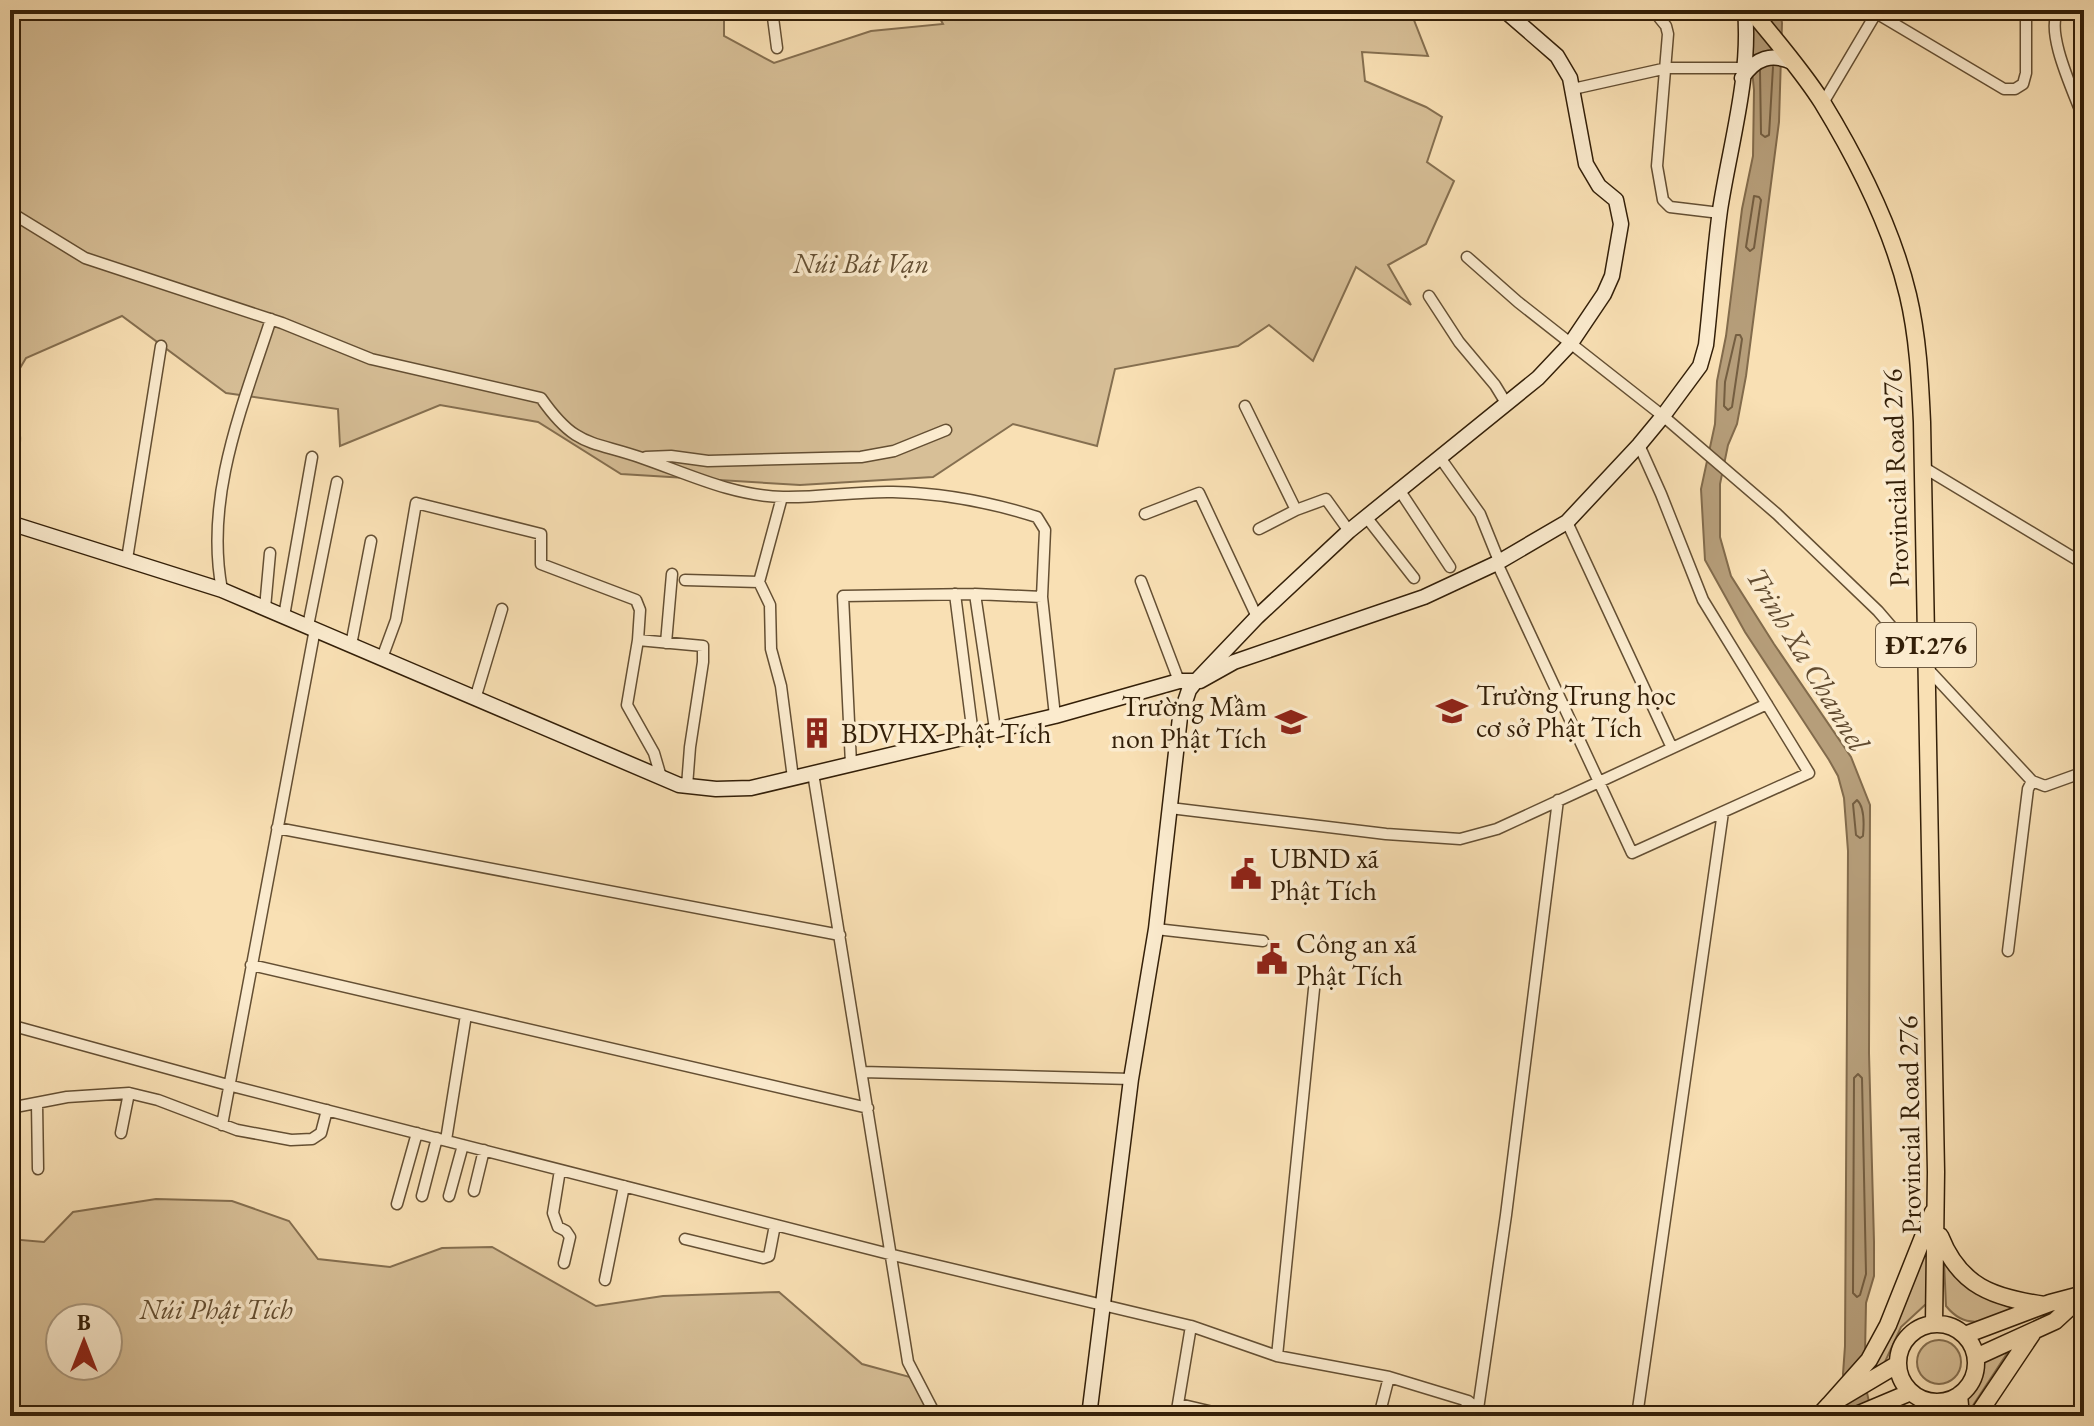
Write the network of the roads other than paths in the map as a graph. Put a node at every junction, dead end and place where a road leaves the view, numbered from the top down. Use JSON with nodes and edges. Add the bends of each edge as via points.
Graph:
{"nodes":[{"id":1,"x":772,"y":10,"type":"edge"},
{"id":2,"x":1504,"y":10,"type":"edge"},
{"id":3,"x":1653,"y":10,"type":"edge"},
{"id":4,"x":1745,"y":10,"type":"edge"},
{"id":5,"x":1751,"y":10,"type":"edge"},
{"id":6,"x":2026,"y":10,"type":"edge"},
{"id":7,"x":2059,"y":10,"type":"edge"},
{"id":8,"x":1875,"y":11,"type":"edge"},
{"id":9,"x":777,"y":48,"type":"dead end"},
{"id":10,"x":1794,"y":63,"type":"junction"},
{"id":11,"x":1667,"y":68,"type":"junction"},
{"id":12,"x":1743,"y":74,"type":"junction"},
{"id":13,"x":1573,"y":89,"type":"junction"},
{"id":14,"x":1823,"y":103,"type":"junction"},
{"id":15,"x":2084,"y":120,"type":"edge"},
{"id":16,"x":10,"y":212,"type":"edge"},
{"id":17,"x":1720,"y":213,"type":"junction"},
{"id":18,"x":1467,"y":257,"type":"dead end"},
{"id":19,"x":1429,"y":296,"type":"dead end"},
{"id":20,"x":271,"y":319,"type":"junction"},
{"id":21,"x":1571,"y":343,"type":"junction"},
{"id":22,"x":161,"y":346,"type":"dead end"},
{"id":23,"x":14,"y":380,"type":"dead end"},
{"id":24,"x":10,"y":402,"type":"edge"},
{"id":25,"x":1506,"y":403,"type":"junction"},
{"id":26,"x":1245,"y":406,"type":"dead end"},
{"id":27,"x":10,"y":411,"type":"edge"},
{"id":28,"x":1663,"y":416,"type":"junction"},
{"id":29,"x":946,"y":430,"type":"dead end"},
{"id":30,"x":1639,"y":445,"type":"junction"},
{"id":31,"x":312,"y":457,"type":"dead end"},
{"id":32,"x":640,"y":457,"type":"junction"},
{"id":33,"x":1441,"y":459,"type":"junction"},
{"id":34,"x":1923,"y":467,"type":"junction"},
{"id":35,"x":10,"y":475,"type":"edge"},
{"id":36,"x":337,"y":482,"type":"dead end"},
{"id":37,"x":1400,"y":491,"type":"junction"},
{"id":38,"x":782,"y":497,"type":"junction"},
{"id":39,"x":1296,"y":510,"type":"junction"},
{"id":40,"x":1145,"y":514,"type":"dead end"},
{"id":41,"x":1367,"y":518,"type":"junction"},
{"id":42,"x":1567,"y":522,"type":"junction"},
{"id":43,"x":10,"y":523,"type":"edge"},
{"id":44,"x":1259,"y":529,"type":"dead end"},
{"id":45,"x":1349,"y":531,"type":"junction"},
{"id":46,"x":371,"y":541,"type":"dead end"},
{"id":47,"x":270,"y":553,"type":"dead end"},
{"id":48,"x":127,"y":559,"type":"junction"},
{"id":49,"x":1498,"y":562,"type":"junction"},
{"id":50,"x":2084,"y":564,"type":"edge"},
{"id":51,"x":1450,"y":567,"type":"dead end"},
{"id":52,"x":672,"y":574,"type":"dead end"},
{"id":53,"x":1414,"y":578,"type":"dead end"},
{"id":54,"x":685,"y":580,"type":"dead end"},
{"id":55,"x":1141,"y":581,"type":"dead end"},
{"id":56,"x":759,"y":582,"type":"junction"},
{"id":57,"x":222,"y":590,"type":"junction"},
{"id":58,"x":955,"y":594,"type":"junction"},
{"id":59,"x":975,"y":594,"type":"junction"},
{"id":60,"x":1042,"y":597,"type":"junction"},
{"id":61,"x":265,"y":608,"type":"junction"},
{"id":62,"x":502,"y":609,"type":"dead end"},
{"id":63,"x":284,"y":616,"type":"junction"},
{"id":64,"x":1257,"y":617,"type":"junction"},
{"id":65,"x":311,"y":628,"type":"junction"},
{"id":66,"x":638,"y":640,"type":"junction"},
{"id":67,"x":666,"y":643,"type":"junction"},
{"id":68,"x":351,"y":645,"type":"junction"},
{"id":69,"x":382,"y":658,"type":"junction"},
{"id":70,"x":1926,"y":667,"type":"junction"},
{"id":71,"x":1179,"y":681,"type":"junction"},
{"id":72,"x":1196,"y":681,"type":"junction"},
{"id":73,"x":475,"y":699,"type":"junction"},
{"id":74,"x":1767,"y":704,"type":"junction"},
{"id":75,"x":1055,"y":716,"type":"junction"},
{"id":76,"x":995,"y":729,"type":"junction"},
{"id":77,"x":973,"y":735,"type":"junction"},
{"id":78,"x":1672,"y":748,"type":"junction"},
{"id":79,"x":851,"y":764,"type":"junction"},
{"id":80,"x":2084,"y":772,"type":"edge"},
{"id":81,"x":813,"y":773,"type":"junction"},
{"id":82,"x":661,"y":777,"type":"junction"},
{"id":83,"x":793,"y":778,"type":"junction"},
{"id":84,"x":2032,"y":781,"type":"junction"},
{"id":85,"x":1599,"y":782,"type":"junction"},
{"id":86,"x":687,"y":786,"type":"junction"},
{"id":87,"x":1558,"y":800,"type":"junction"},
{"id":88,"x":1170,"y":808,"type":"junction"},
{"id":89,"x":1723,"y":812,"type":"junction"},
{"id":90,"x":277,"y":828,"type":"junction"},
{"id":91,"x":1156,"y":929,"type":"junction"},
{"id":92,"x":840,"y":935,"type":"junction"},
{"id":93,"x":1263,"y":941,"type":"dead end"},
{"id":94,"x":2008,"y":951,"type":"dead end"},
{"id":95,"x":251,"y":965,"type":"junction"},
{"id":96,"x":1314,"y":989,"type":"dead end"},
{"id":97,"x":466,"y":1015,"type":"junction"},
{"id":98,"x":10,"y":1025,"type":"edge"},
{"id":99,"x":862,"y":1072,"type":"junction"},
{"id":100,"x":1131,"y":1079,"type":"junction"},
{"id":101,"x":228,"y":1085,"type":"junction"},
{"id":102,"x":129,"y":1093,"type":"junction"},
{"id":103,"x":37,"y":1103,"type":"junction"},
{"id":104,"x":10,"y":1108,"type":"edge"},
{"id":105,"x":868,"y":1108,"type":"junction"},
{"id":106,"x":327,"y":1110,"type":"junction"},
{"id":107,"x":222,"y":1125,"type":"junction"},
{"id":108,"x":121,"y":1133,"type":"dead end"},
{"id":109,"x":417,"y":1133,"type":"junction"},
{"id":110,"x":441,"y":1139,"type":"junction"},
{"id":111,"x":463,"y":1145,"type":"junction"},
{"id":112,"x":484,"y":1150,"type":"junction"},
{"id":113,"x":38,"y":1169,"type":"dead end"},
{"id":114,"x":560,"y":1170,"type":"junction"},
{"id":115,"x":624,"y":1186,"type":"junction"},
{"id":116,"x":474,"y":1191,"type":"dead end"},
{"id":117,"x":422,"y":1196,"type":"dead end"},
{"id":118,"x":449,"y":1196,"type":"dead end"},
{"id":119,"x":1936,"y":1203,"type":"junction"},
{"id":120,"x":397,"y":1204,"type":"dead end"},
{"id":121,"x":775,"y":1225,"type":"junction"},
{"id":122,"x":1936,"y":1227,"type":"junction"},
{"id":123,"x":685,"y":1239,"type":"dead end"},
{"id":124,"x":893,"y":1255,"type":"junction"},
{"id":125,"x":564,"y":1263,"type":"dead end"},
{"id":126,"x":605,"y":1280,"type":"dead end"},
{"id":127,"x":2084,"y":1294,"type":"edge"},
{"id":128,"x":1101,"y":1304,"type":"junction"},
{"id":129,"x":2044,"y":1305,"type":"junction"},
{"id":130,"x":1934,"y":1324,"type":"junction"},
{"id":131,"x":1191,"y":1326,"type":"junction"},
{"id":132,"x":2034,"y":1331,"type":"junction"},
{"id":133,"x":1965,"y":1335,"type":"junction"},
{"id":134,"x":1277,"y":1356,"type":"junction"},
{"id":135,"x":1976,"y":1357,"type":"junction"},
{"id":136,"x":1898,"y":1364,"type":"junction"},
{"id":137,"x":1389,"y":1377,"type":"junction"},
{"id":138,"x":1911,"y":1392,"type":"junction"},
{"id":139,"x":1959,"y":1395,"type":"junction"},
{"id":140,"x":1468,"y":1401,"type":"junction"},
{"id":141,"x":1179,"y":1404,"type":"junction"},
{"id":142,"x":1478,"y":1409,"type":"junction"},
{"id":143,"x":1936,"y":1409,"type":"edge"},
{"id":144,"x":1824,"y":1410,"type":"edge"},
{"id":145,"x":1860,"y":1414,"type":"edge"},
{"id":146,"x":936,"y":1416,"type":"edge"},
{"id":147,"x":1089,"y":1416,"type":"edge"},
{"id":148,"x":1176,"y":1416,"type":"edge"},
{"id":149,"x":1230,"y":1416,"type":"edge"},
{"id":150,"x":1379,"y":1416,"type":"edge"},
{"id":151,"x":1463,"y":1416,"type":"edge"},
{"id":152,"x":1505,"y":1416,"type":"edge"},
{"id":153,"x":1637,"y":1416,"type":"edge"},
{"id":154,"x":1894,"y":1416,"type":"edge"},
{"id":155,"x":1961,"y":1416,"type":"edge"},
{"id":156,"x":1977,"y":1416,"type":"edge"}],
"edges":[{"from":1,"to":9,"type":"street"},
{"from":2,"to":13,"type":"main road","via":[[1557,56]]},
{"from":3,"to":11,"type":"street","via":[[1666,26]]},
{"from":4,"to":12,"type":"main road"},
{"from":5,"to":10,"type":"main road","name":"Provincial Road 276","number":"ĐT.276"},
{"from":6,"to":8,"type":"street","via":[[2026,73],[2015,89],[1995,85]]},
{"from":7,"to":15,"type":"street","via":[[2054,33]]},
{"from":8,"to":14,"type":"street"},
{"from":10,"to":12,"type":"main road","via":[[1763,58]]},
{"from":10,"to":14,"type":"main road","name":"Provincial Road 276","number":"ĐT.276"},
{"from":11,"to":12,"type":"street"},
{"from":11,"to":13,"type":"street"},
{"from":11,"to":17,"type":"street","via":[[1657,166],[1663,200],[1670,207]]},
{"from":12,"to":17,"type":"main road"},
{"from":13,"to":21,"type":"main road","via":[[1586,164],[1599,186],[1616,200],[1621,224],[1612,276]]},
{"from":14,"to":34,"type":"main road","name":"Provincial Road 276","number":"ĐT.276","via":[[1875,202],[1908,296],[1920,382]]},
{"from":16,"to":20,"type":"street","via":[[85,258]]},
{"from":17,"to":28,"type":"main road","via":[[1704,354]]},
{"from":18,"to":21,"type":"street"},
{"from":19,"to":25,"type":"street"},
{"from":20,"to":32,"type":"street","via":[[371,359],[541,398],[579,439]]},
{"from":20,"to":57,"type":"street","via":[[229,447],[221,501]]},
{"from":21,"to":25,"type":"main road"},
{"from":21,"to":28,"type":"street"},
{"from":22,"to":48,"type":"street"},
{"from":23,"to":24,"type":"street"},
{"from":25,"to":33,"type":"main road"},
{"from":26,"to":39,"type":"street"},
{"from":27,"to":35,"type":"street","via":[[16,443]]},
{"from":28,"to":30,"type":"main road"},
{"from":28,"to":70,"type":"street","via":[[1878,611]]},
{"from":29,"to":32,"type":"street","via":[[894,451],[861,457]]},
{"from":30,"to":42,"type":"main road"},
{"from":30,"to":74,"type":"street","via":[[1703,600]]},
{"from":31,"to":63,"type":"street"},
{"from":32,"to":38,"type":"street","via":[[711,485]]},
{"from":33,"to":37,"type":"main road"},
{"from":33,"to":49,"type":"street","via":[[1480,514]]},
{"from":34,"to":50,"type":"street"},
{"from":34,"to":70,"type":"main road","name":"Provincial Road 276","number":"ĐT.276"},
{"from":36,"to":65,"type":"street"},
{"from":37,"to":41,"type":"main road"},
{"from":37,"to":51,"type":"street"},
{"from":38,"to":56,"type":"street"},
{"from":38,"to":60,"type":"street","via":[[934,494],[989,502],[1037,517],[1045,530]]},
{"from":39,"to":44,"type":"street"},
{"from":39,"to":45,"type":"street","via":[[1326,499]]},
{"from":40,"to":64,"type":"street","via":[[1199,493]]},
{"from":41,"to":45,"type":"main road"},
{"from":41,"to":53,"type":"street"},
{"from":42,"to":49,"type":"main road"},
{"from":42,"to":78,"type":"street"},
{"from":43,"to":48,"type":"main road"},
{"from":45,"to":64,"type":"main road"},
{"from":46,"to":68,"type":"street"},
{"from":47,"to":61,"type":"street"},
{"from":48,"to":57,"type":"main road"},
{"from":49,"to":72,"type":"main road","via":[[1424,597],[1234,662]]},
{"from":49,"to":85,"type":"street"},
{"from":52,"to":67,"type":"street"},
{"from":54,"to":56,"type":"street"},
{"from":55,"to":71,"type":"street"},
{"from":56,"to":83,"type":"street","via":[[770,605],[771,649]]},
{"from":57,"to":61,"type":"main road"},
{"from":58,"to":59,"type":"street"},
{"from":58,"to":77,"type":"street"},
{"from":58,"to":79,"type":"street","via":[[843,596]]},
{"from":59,"to":60,"type":"street"},
{"from":59,"to":76,"type":"street"},
{"from":60,"to":75,"type":"street"},
{"from":61,"to":63,"type":"main road"},
{"from":62,"to":73,"type":"street"},
{"from":63,"to":65,"type":"main road"},
{"from":64,"to":72,"type":"main road"},
{"from":65,"to":68,"type":"main road"},
{"from":65,"to":90,"type":"street"},
{"from":66,"to":67,"type":"street"},
{"from":66,"to":69,"type":"street","via":[[636,600],[541,564],[541,534],[416,503],[396,620]]},
{"from":66,"to":82,"type":"street","via":[[627,705]]},
{"from":67,"to":86,"type":"street","via":[[703,646]]},
{"from":68,"to":69,"type":"main road"},
{"from":69,"to":73,"type":"main road"},
{"from":70,"to":84,"type":"street"},
{"from":70,"to":119,"type":"main road","name":"Provincial Road 276","number":"ĐT.276"},
{"from":71,"to":72,"type":"main road"},
{"from":71,"to":75,"type":"main road"},
{"from":72,"to":88,"type":"main road","via":[[1180,717]]},
{"from":73,"to":82,"type":"main road"},
{"from":74,"to":78,"type":"street"},
{"from":74,"to":89,"type":"street","via":[[1809,773]]},
{"from":75,"to":76,"type":"main road"},
{"from":76,"to":77,"type":"main road"},
{"from":77,"to":79,"type":"main road"},
{"from":78,"to":85,"type":"street"},
{"from":79,"to":81,"type":"main road"},
{"from":80,"to":84,"type":"street","via":[[2045,786]]},
{"from":81,"to":83,"type":"main road"},
{"from":81,"to":92,"type":"street"},
{"from":82,"to":86,"type":"main road"},
{"from":83,"to":86,"type":"main road","via":[[751,788]]},
{"from":84,"to":94,"type":"street"},
{"from":85,"to":87,"type":"street"},
{"from":85,"to":89,"type":"street","via":[[1632,853]]},
{"from":87,"to":88,"type":"street","via":[[1482,835],[1446,840]]},
{"from":87,"to":142,"type":"street"},
{"from":88,"to":91,"type":"main road"},
{"from":89,"to":153,"type":"street"},
{"from":90,"to":92,"type":"street"},
{"from":90,"to":95,"type":"street"},
{"from":91,"to":93,"type":"street"},
{"from":91,"to":100,"type":"main road"},
{"from":92,"to":99,"type":"street"},
{"from":95,"to":97,"type":"street"},
{"from":95,"to":101,"type":"street"},
{"from":96,"to":134,"type":"street"},
{"from":97,"to":105,"type":"street"},
{"from":97,"to":110,"type":"street"},
{"from":98,"to":101,"type":"street"},
{"from":99,"to":100,"type":"street"},
{"from":99,"to":105,"type":"street"},
{"from":100,"to":128,"type":"main road"},
{"from":101,"to":106,"type":"street"},
{"from":101,"to":107,"type":"street"},
{"from":102,"to":103,"type":"street"},
{"from":102,"to":107,"type":"street"},
{"from":102,"to":108,"type":"street"},
{"from":103,"to":104,"type":"street"},
{"from":103,"to":113,"type":"street"},
{"from":105,"to":124,"type":"street"},
{"from":106,"to":107,"type":"street","via":[[321,1133],[312,1139],[291,1140]]},
{"from":106,"to":109,"type":"street"},
{"from":109,"to":110,"type":"street"},
{"from":109,"to":120,"type":"street"},
{"from":110,"to":111,"type":"street"},
{"from":110,"to":117,"type":"street"},
{"from":111,"to":112,"type":"street"},
{"from":111,"to":118,"type":"street"},
{"from":112,"to":114,"type":"street"},
{"from":112,"to":116,"type":"street"},
{"from":114,"to":115,"type":"street"},
{"from":114,"to":125,"type":"street","via":[[553,1213],[558,1227],[570,1237]]},
{"from":115,"to":121,"type":"street"},
{"from":115,"to":126,"type":"street"},
{"from":119,"to":122,"type":"main road","name":"Provincial Road 276","number":"ĐT.276"},
{"from":119,"to":144,"type":"main road","via":[[1888,1325],[1869,1360]]},
{"from":121,"to":123,"type":"street","via":[[769,1256],[763,1258]]},
{"from":121,"to":124,"type":"street"},
{"from":122,"to":129,"type":"main road","via":[[1948,1256],[1974,1283],[1992,1294]]},
{"from":122,"to":130,"type":"main road","name":"Provincial Road 276","number":"ĐT.276"},
{"from":124,"to":128,"type":"street"},
{"from":124,"to":146,"type":"street","via":[[908,1362]]},
{"from":127,"to":129,"type":"main road"},
{"from":127,"to":132,"type":"main road","via":[[2055,1321]]},
{"from":128,"to":131,"type":"street"},
{"from":128,"to":147,"type":"main road"},
{"from":129,"to":133,"type":"main road"},
{"from":130,"to":133,"type":"main road"},
{"from":130,"to":136,"type":"main road","via":[[1908,1337]]},
{"from":131,"to":134,"type":"street"},
{"from":131,"to":141,"type":"street"},
{"from":132,"to":135,"type":"main road"},
{"from":132,"to":156,"type":"main road"},
{"from":133,"to":135,"type":"main road"},
{"from":134,"to":137,"type":"street"},
{"from":135,"to":139,"type":"main road","via":[[1973,1379]]},
{"from":136,"to":138,"type":"main road"},
{"from":136,"to":144,"type":"main road"},
{"from":137,"to":140,"type":"street"},
{"from":137,"to":150,"type":"street"},
{"from":138,"to":143,"type":"main road"},
{"from":138,"to":145,"type":"main road"},
{"from":139,"to":143,"type":"main road"},
{"from":139,"to":155,"type":"main road"},
{"from":140,"to":142,"type":"street"},
{"from":140,"to":151,"type":"street"},
{"from":141,"to":148,"type":"street"},
{"from":141,"to":149,"type":"street"},
{"from":142,"to":152,"type":"street"},
{"from":145,"to":154,"type":"main road"}]}
